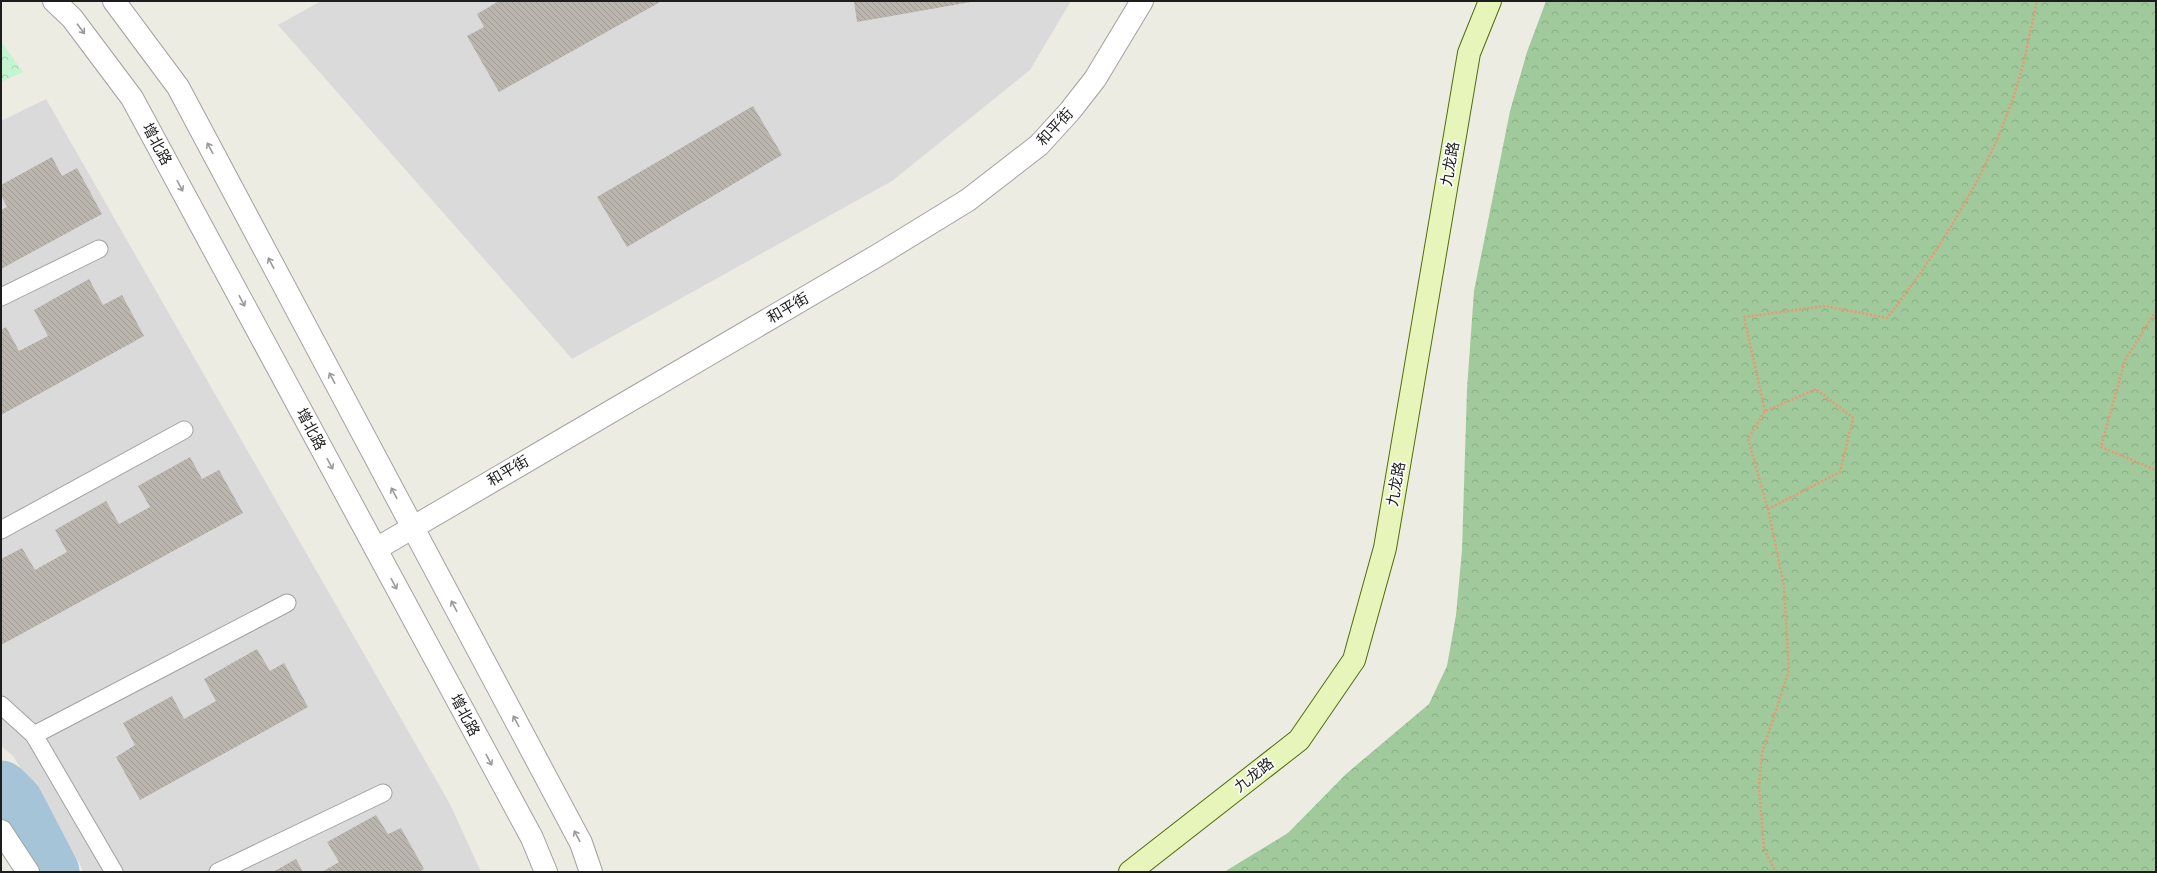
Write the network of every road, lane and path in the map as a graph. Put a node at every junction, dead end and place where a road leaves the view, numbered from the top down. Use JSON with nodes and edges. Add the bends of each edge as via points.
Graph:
{"nodes":[{"id":1,"x":54,"y":1,"type":"edge"},
{"id":2,"x":114,"y":1,"type":"edge"},
{"id":3,"x":1142,"y":1,"type":"edge"},
{"id":4,"x":1490,"y":1,"type":"edge"},
{"id":5,"x":2037,"y":1,"type":"edge"},
{"id":6,"x":99,"y":249,"type":"dead end"},
{"id":7,"x":1,"y":297,"type":"edge"},
{"id":8,"x":2156,"y":311,"type":"edge"},
{"id":9,"x":1765,"y":411,"type":"junction"},
{"id":10,"x":184,"y":430,"type":"dead end"},
{"id":11,"x":2156,"y":470,"type":"edge"},
{"id":12,"x":1768,"y":509,"type":"junction"},
{"id":13,"x":412,"y":527,"type":"junction"},
{"id":14,"x":1,"y":530,"type":"edge"},
{"id":15,"x":376,"y":549,"type":"junction"},
{"id":16,"x":287,"y":603,"type":"dead end"},
{"id":17,"x":1,"y":705,"type":"edge"},
{"id":18,"x":34,"y":735,"type":"junction"},
{"id":19,"x":383,"y":793,"type":"dead end"},
{"id":20,"x":1,"y":831,"type":"edge"},
{"id":21,"x":28,"y":872,"type":"edge"},
{"id":22,"x":114,"y":872,"type":"edge"},
{"id":23,"x":218,"y":872,"type":"edge"},
{"id":24,"x":546,"y":872,"type":"edge"},
{"id":25,"x":591,"y":872,"type":"edge"},
{"id":26,"x":1130,"y":872,"type":"edge"},
{"id":27,"x":1776,"y":872,"type":"edge"}],
"edges":[{"from":1,"to":15,"type":"street","name":"增北路","one_way":true,"via":[[72,18],[132,98]]},
{"from":13,"to":2,"type":"street","one_way":true,"via":[[178,87]]},
{"from":3,"to":13,"type":"street","name":"和平街","via":[[1095,79],[1070,111],[1039,145],[968,200]]},
{"from":4,"to":26,"type":"main road","name":"九龙路","via":[[1469,53],[1385,548],[1354,660],[1299,740]]},
{"from":5,"to":9,"type":"path","via":[[2015,92],[1991,154],[1951,227],[1887,318],[1825,306],[1744,316]]},
{"from":6,"to":7,"type":"lane"},
{"from":8,"to":11,"type":"path","via":[[2125,360],[2101,448]]},
{"from":9,"to":12,"type":"path","via":[[1748,439]]},
{"from":9,"to":12,"type":"path","via":[[1816,389],[1853,418],[1840,472]]},
{"from":10,"to":14,"type":"lane"},
{"from":12,"to":27,"type":"path","via":[[1784,586],[1789,670],[1762,753],[1759,786],[1764,850]]},
{"from":13,"to":15,"type":"street","name":"和平街"},
{"from":25,"to":13,"type":"street","one_way":true,"via":[[581,843]]},
{"from":15,"to":24,"type":"street","name":"增北路","one_way":true,"via":[[532,838]]},
{"from":16,"to":18,"type":"lane"},
{"from":17,"to":18,"type":"lane"},
{"from":18,"to":22,"type":"lane"},
{"from":19,"to":23,"type":"lane"},
{"from":20,"to":21,"type":"street"}]}
